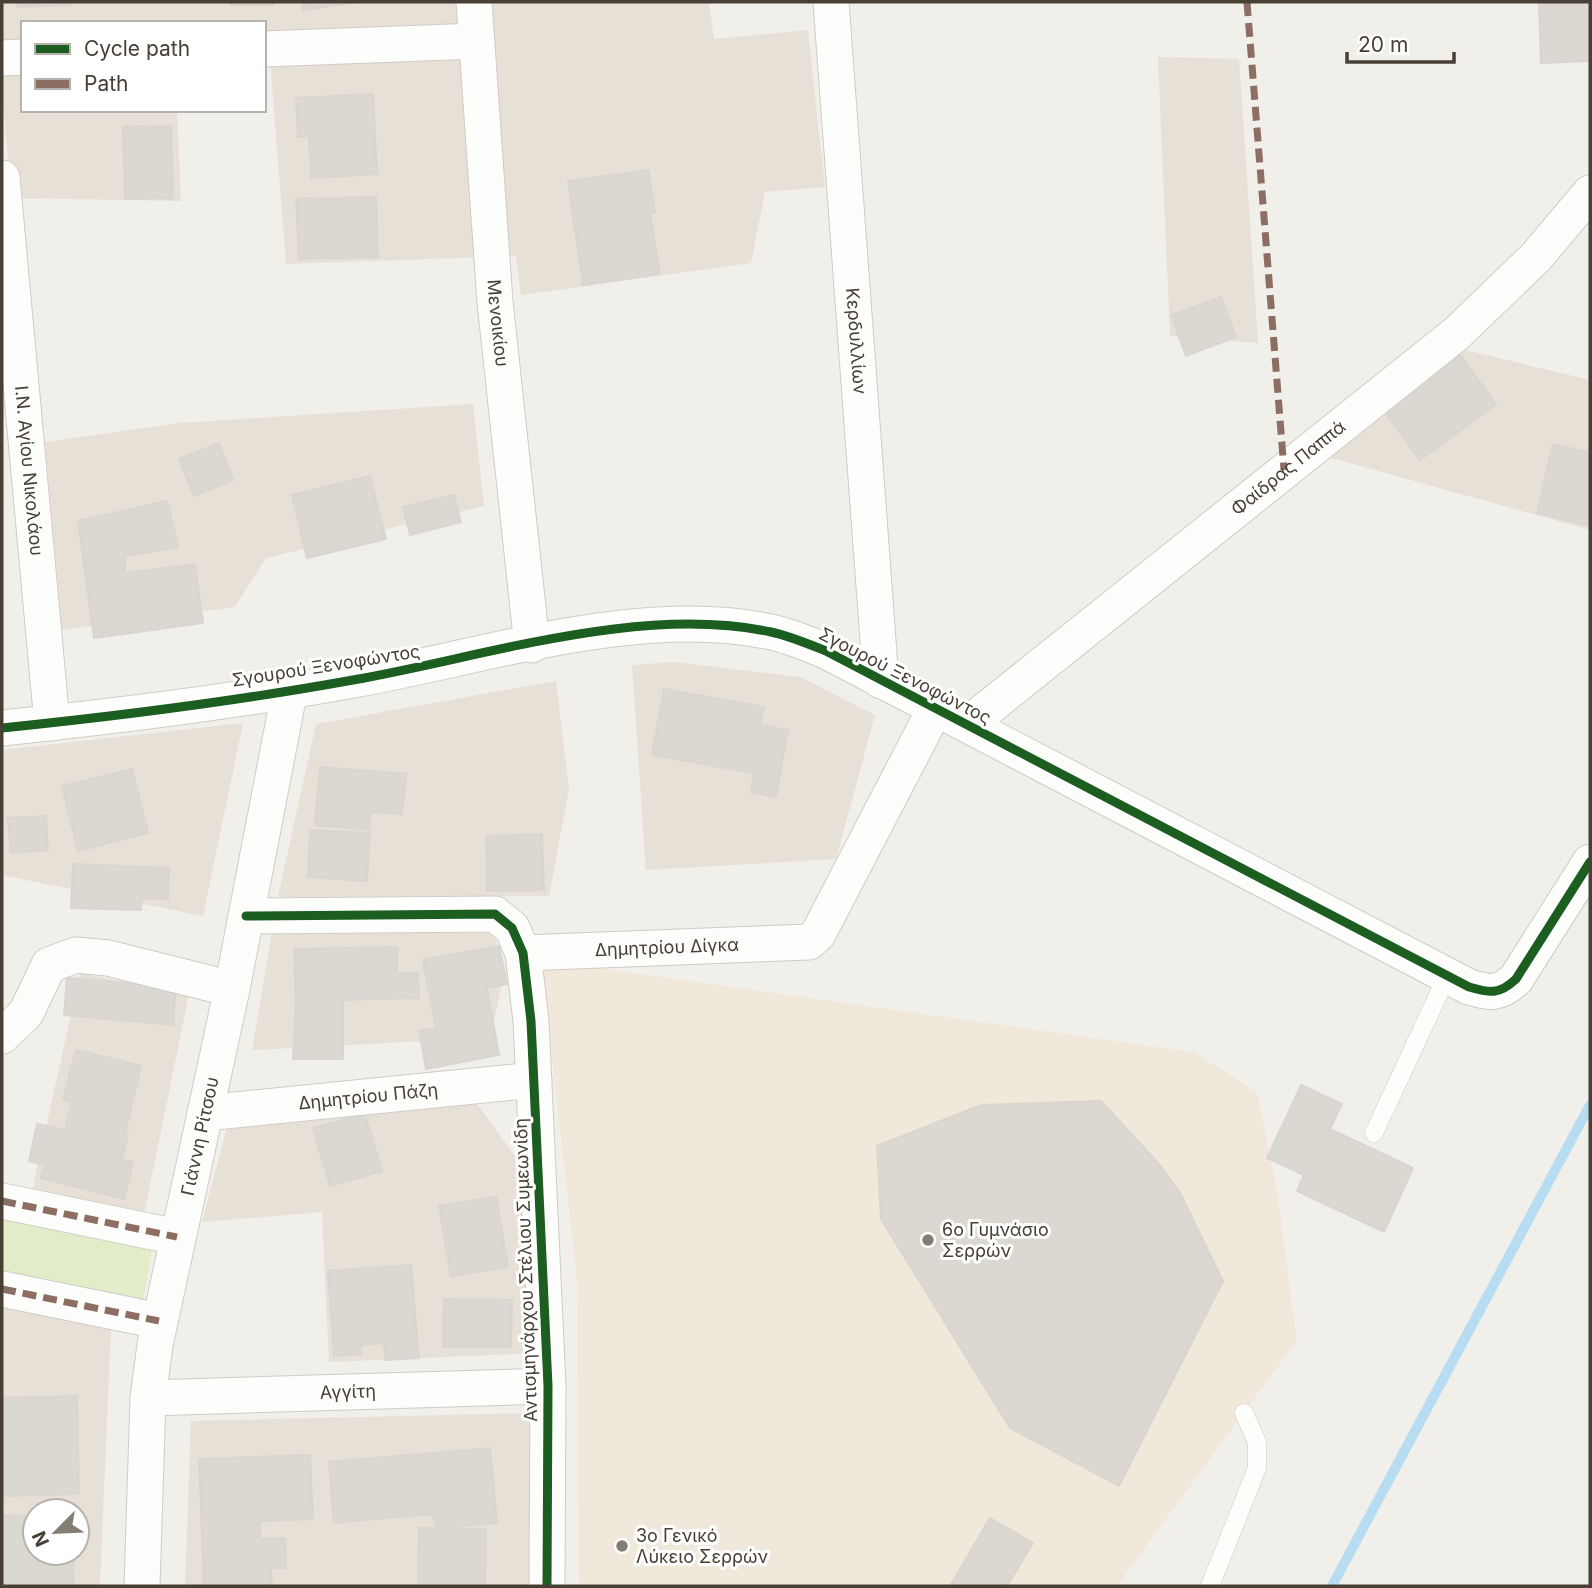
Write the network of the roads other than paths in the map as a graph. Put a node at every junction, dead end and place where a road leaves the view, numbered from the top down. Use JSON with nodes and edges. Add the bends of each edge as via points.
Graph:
{"nodes":[{"id":1,"x":474,"y":2,"type":"edge"},
{"id":2,"x":831,"y":2,"type":"edge"},
{"id":3,"x":477,"y":41,"type":"junction"},
{"id":4,"x":266,"y":49,"type":"edge"},
{"id":5,"x":21,"y":57,"type":"edge"},
{"id":6,"x":2,"y":58,"type":"edge"},
{"id":7,"x":2,"y":178,"type":"edge"},
{"id":8,"x":1590,"y":193,"type":"edge"},
{"id":9,"x":532,"y":645,"type":"junction"},
{"id":10,"x":881,"y":681,"type":"junction"},
{"id":11,"x":290,"y":690,"type":"junction"},
{"id":12,"x":935,"y":709,"type":"junction"},
{"id":13,"x":52,"y":723,"type":"junction"},
{"id":14,"x":968,"y":724,"type":"junction"},
{"id":15,"x":2,"y":729,"type":"edge"},
{"id":16,"x":1590,"y":862,"type":"edge"},
{"id":17,"x":247,"y":916,"type":"junction"},
{"id":18,"x":523,"y":953,"type":"junction"},
{"id":19,"x":1447,"y":976,"type":"junction"},
{"id":20,"x":232,"y":989,"type":"junction"},
{"id":21,"x":2,"y":1036,"type":"edge"},
{"id":22,"x":534,"y":1080,"type":"junction"},
{"id":23,"x":205,"y":1113,"type":"junction"},
{"id":24,"x":1374,"y":1133,"type":"dead end"},
{"id":25,"x":2,"y":1201,"type":"edge"},
{"id":26,"x":177,"y":1237,"type":"junction"},
{"id":27,"x":2,"y":1289,"type":"edge"},
{"id":28,"x":159,"y":1321,"type":"junction"},
{"id":29,"x":548,"y":1386,"type":"junction"},
{"id":30,"x":148,"y":1398,"type":"junction"},
{"id":31,"x":1244,"y":1413,"type":"dead end"},
{"id":32,"x":142,"y":1586,"type":"edge"},
{"id":33,"x":547,"y":1586,"type":"edge"},
{"id":34,"x":1210,"y":1586,"type":"edge"}],
"edges":[{"from":1,"to":3,"type":"street","name":"Μενοικίου"},
{"from":2,"to":10,"type":"street","name":"Κερδυλλίων"},
{"from":3,"to":4,"type":"street"},
{"from":3,"to":9,"type":"street","name":"Μενοικίου","via":[[495,302]]},
{"from":5,"to":6,"type":"street"},
{"from":7,"to":13,"type":"street","name":"Ι.Ν. Αγίου Νικολάου"},
{"from":8,"to":14,"type":"street","name":"Φαίδρας Παππά","via":[[1536,257],[1456,334]]},
{"from":9,"to":10,"type":"street","name":"Σγουρού Ξενοφώντος","via":[[646,625],[723,625],[796,640]]},
{"from":9,"to":11,"type":"street","name":"Σγουρού Ξενοφώντος"},
{"from":10,"to":12,"type":"street","name":"Σγουρού Ξενοφώντος"},
{"from":11,"to":13,"type":"street","name":"Σγουρού Ξενοφώντος"},
{"from":11,"to":17,"type":"street","name":"Γιάννη Ρίτσου"},
{"from":12,"to":14,"type":"street","name":"Σγουρού Ξενοφώντος"},
{"from":12,"to":18,"type":"street","name":"Δημητρίου Δίγκα","via":[[818,934],[809,942]]},
{"from":13,"to":15,"type":"street","name":"Σγουρού Ξενοφώντος"},
{"from":14,"to":19,"type":"street","name":"Σγουρού Ξενοφώντος"},
{"from":16,"to":19,"type":"street","name":"Σγουρού Ξενοφώντος","via":[[1507,987],[1490,993]]},
{"from":17,"to":18,"type":"street","via":[[495,914],[513,928]]},
{"from":17,"to":20,"type":"street","name":"Γιάννη Ρίτσου"},
{"from":18,"to":22,"type":"street","name":"Αντισμηνάρχου Στέλιου Συμεωνίδη"},
{"from":19,"to":24,"type":"lane"},
{"from":20,"to":21,"type":"street","via":[[108,958],[76,955],[49,965],[26,1013]]},
{"from":20,"to":23,"type":"street","name":"Γιάννη Ρίτσου"},
{"from":22,"to":23,"type":"street","name":"Δημητρίου Πάζη"},
{"from":22,"to":29,"type":"street","name":"Αντισμηνάρχου Στέλιου Συμεωνίδη"},
{"from":23,"to":26,"type":"street","name":"Γιάννη Ρίτσου"},
{"from":25,"to":26,"type":"street"},
{"from":26,"to":28,"type":"street","name":"Γιάννη Ρίτσου"},
{"from":27,"to":28,"type":"street"},
{"from":28,"to":30,"type":"street","name":"Γιάννη Ρίτσου"},
{"from":29,"to":30,"type":"street","name":"Αγγίτη"},
{"from":29,"to":33,"type":"street","name":"Αντισμηνάρχου Στέλιου Συμεωνίδη"},
{"from":30,"to":32,"type":"street","name":"Γιάννη Ρίτσου"},
{"from":31,"to":34,"type":"lane","via":[[1257,1442],[1257,1468]]}]}
